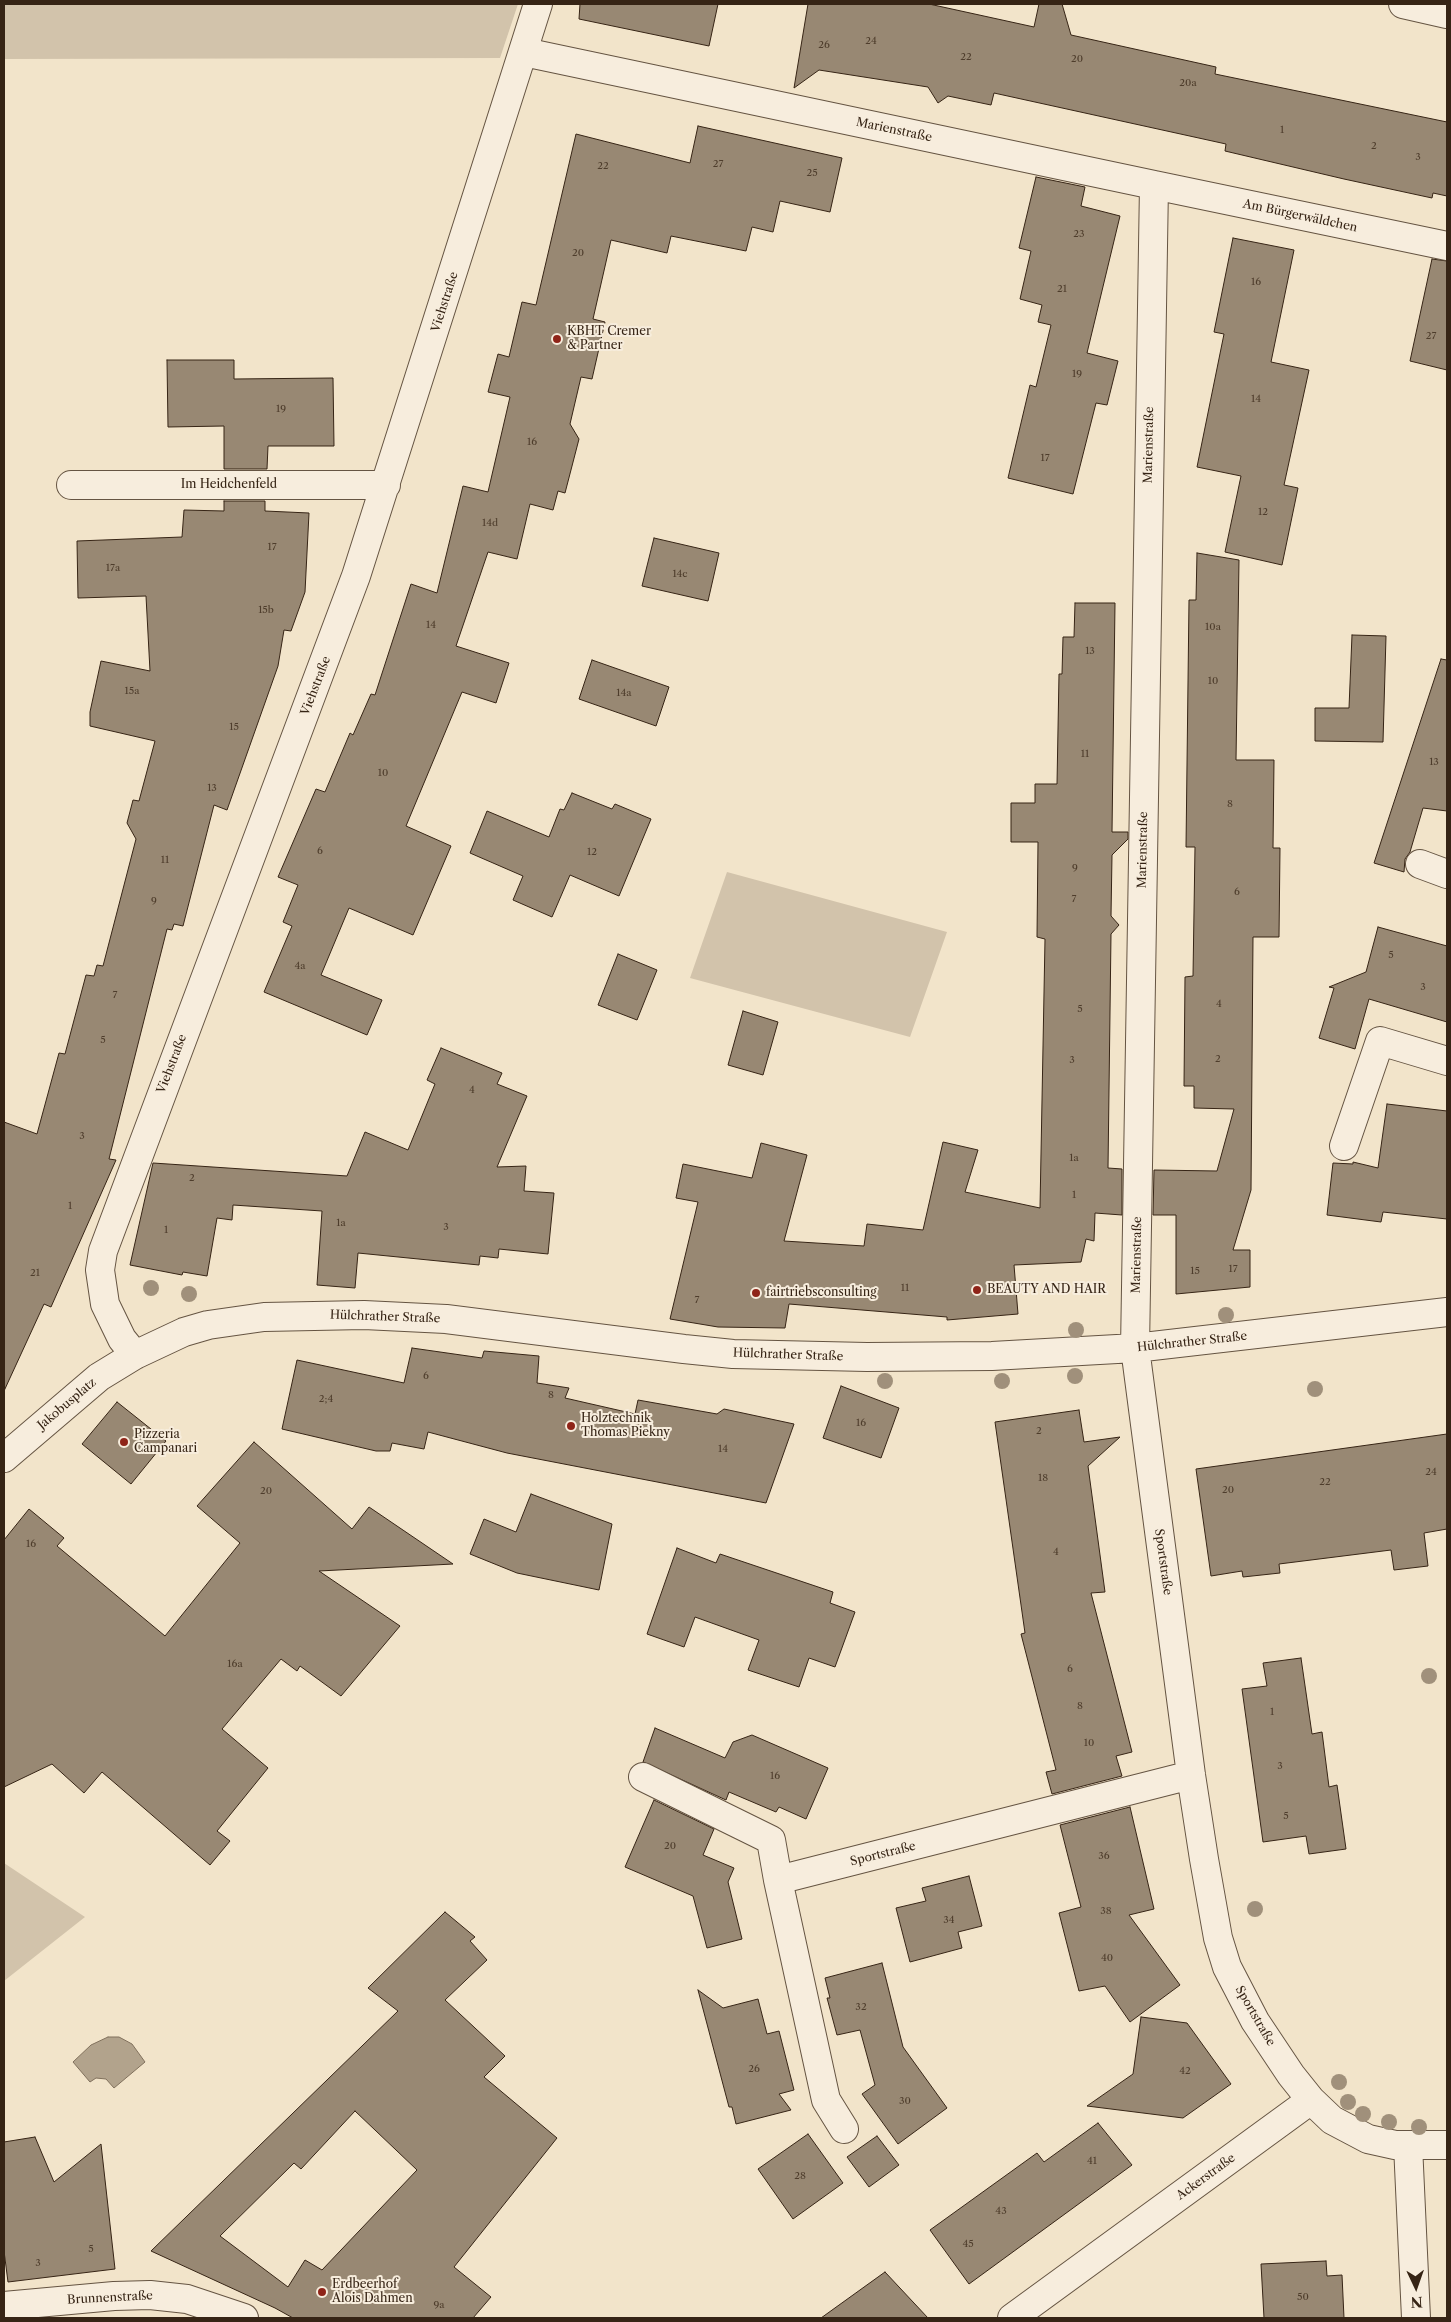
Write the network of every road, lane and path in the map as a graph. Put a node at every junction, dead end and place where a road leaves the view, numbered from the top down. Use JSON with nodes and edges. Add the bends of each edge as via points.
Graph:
{"nodes":[{"id":1,"x":538,"y":4,"type":"edge"},
{"id":2,"x":1403,"y":4,"type":"edge"},
{"id":3,"x":1447,"y":14,"type":"edge"},
{"id":4,"x":524,"y":52,"type":"junction"},
{"id":5,"x":1154,"y":185,"type":"junction"},
{"id":6,"x":1447,"y":246,"type":"edge"},
{"id":7,"x":71,"y":485,"type":"dead end"},
{"id":8,"x":386,"y":485,"type":"junction"},
{"id":9,"x":1420,"y":864,"type":"dead end"},
{"id":10,"x":1447,"y":874,"type":"edge"},
{"id":11,"x":1447,"y":1061,"type":"edge"},
{"id":12,"x":1344,"y":1146,"type":"dead end"},
{"id":13,"x":1447,"y":1312,"type":"edge"},
{"id":14,"x":1135,"y":1348,"type":"junction"},
{"id":15,"x":135,"y":1355,"type":"junction"},
{"id":16,"x":4,"y":1458,"type":"edge"},
{"id":17,"x":1191,"y":1775,"type":"junction"},
{"id":18,"x":643,"y":1778,"type":"dead end"},
{"id":19,"x":778,"y":1880,"type":"junction"},
{"id":20,"x":1312,"y":2100,"type":"junction"},
{"id":21,"x":844,"y":2129,"type":"dead end"},
{"id":22,"x":1447,"y":2145,"type":"edge"},
{"id":23,"x":1408,"y":2146,"type":"junction"},
{"id":24,"x":4,"y":2306,"type":"edge"},
{"id":25,"x":244,"y":2318,"type":"edge"},
{"id":26,"x":1012,"y":2318,"type":"edge"},
{"id":27,"x":1416,"y":2318,"type":"edge"}],
"edges":[{"from":1,"to":4,"type":"street","name":"Viehstraße"},
{"from":2,"to":3,"type":"street"},
{"from":4,"to":5,"type":"street","name":"Marienstraße"},
{"from":4,"to":8,"type":"street","name":"Viehstraße"},
{"from":5,"to":6,"type":"street","name":"Am Bürgerwäldchen"},
{"from":5,"to":14,"type":"street","name":"Marienstraße"},
{"from":7,"to":8,"type":"street","name":"Im Heidchenfeld"},
{"from":8,"to":15,"type":"street","name":"Viehstraße","via":[[326,660],[101,1260],[105,1304],[122,1339]]},
{"from":9,"to":10,"type":"street"},
{"from":11,"to":12,"type":"street","via":[[1380,1041]]},
{"from":13,"to":14,"type":"street","name":"Hülchrather Straße"},
{"from":14,"to":15,"type":"street","name":"Hülchrather Straße","via":[[992,1356],[776,1356],[684,1350],[446,1319],[294,1315],[208,1325],[172,1337]]},
{"from":14,"to":17,"type":"street","name":"Sportstraße"},
{"from":15,"to":16,"type":"street","name":"Jakobusplatz","via":[[99,1377]]},
{"from":17,"to":19,"type":"street","name":"Sportstraße"},
{"from":17,"to":20,"type":"street","name":"Sportstraße","via":[[1210,1900],[1227,1967],[1255,2021]]},
{"from":18,"to":19,"type":"street","via":[[771,1840]]},
{"from":19,"to":21,"type":"street","via":[[826,2100]]},
{"from":20,"to":23,"type":"street","via":[[1332,2120],[1355,2134],[1381,2143]]},
{"from":20,"to":26,"type":"street","name":"Ackerstraße"},
{"from":22,"to":23,"type":"street"},
{"from":23,"to":27,"type":"street"},
{"from":24,"to":25,"type":"street","name":"Brunnenstraße","via":[[150,2295],[187,2299]]}]}
